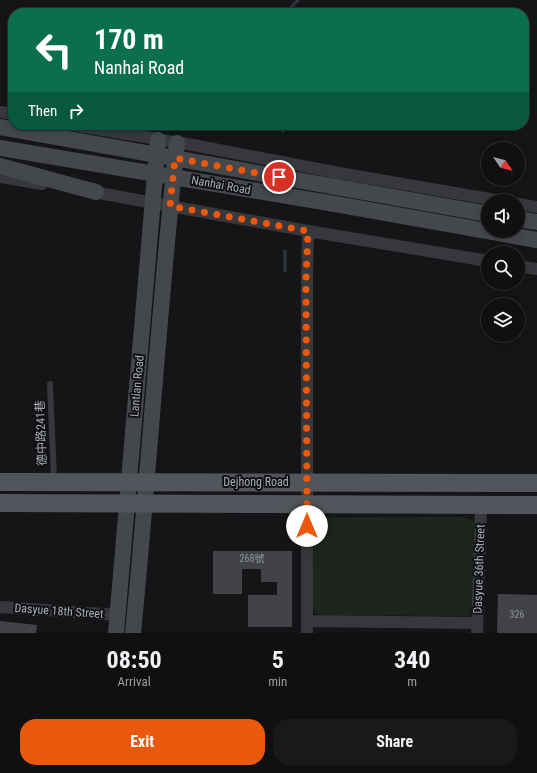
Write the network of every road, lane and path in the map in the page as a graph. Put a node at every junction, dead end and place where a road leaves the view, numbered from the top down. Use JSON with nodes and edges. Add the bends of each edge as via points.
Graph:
{"nodes":[{"id":1,"x":24,"y":130,"type":"edge"},
{"id":2,"x":92,"y":130,"type":"edge"},
{"id":3,"x":157,"y":147,"type":"junction"},
{"id":4,"x":0,"y":148,"type":"edge"},
{"id":5,"x":176,"y":150,"type":"junction"},
{"id":6,"x":0,"y":166,"type":"edge"},
{"id":7,"x":156,"y":174,"type":"junction"},
{"id":8,"x":0,"y":177,"type":"edge"},
{"id":9,"x":173,"y":177,"type":"junction"},
{"id":10,"x":96,"y":192,"type":"junction"},
{"id":11,"x":481,"y":198,"type":"edge"},
{"id":12,"x":152,"y":203,"type":"junction"},
{"id":13,"x":525,"y":205,"type":"edge"},
{"id":14,"x":170,"y":206,"type":"junction"},
{"id":15,"x":537,"y":207,"type":"edge"},
{"id":16,"x":481,"y":213,"type":"edge"},
{"id":17,"x":525,"y":220,"type":"edge"},
{"id":18,"x":537,"y":222,"type":"edge"},
{"id":19,"x":308,"y":231,"type":"junction"},
{"id":20,"x":537,"y":240,"type":"edge"},
{"id":21,"x":481,"y":260,"type":"edge"},
{"id":22,"x":525,"y":267,"type":"edge"},
{"id":23,"x":537,"y":270,"type":"edge"},
{"id":24,"x":50,"y":384,"type":"dead end"},
{"id":25,"x":0,"y":482,"type":"edge"},
{"id":26,"x":54,"y":482,"type":"junction"},
{"id":27,"x":138,"y":482,"type":"junction"},
{"id":28,"x":307,"y":483,"type":"junction"},
{"id":29,"x":537,"y":483,"type":"edge"},
{"id":30,"x":0,"y":503,"type":"edge"},
{"id":31,"x":136,"y":503,"type":"junction"},
{"id":32,"x":307,"y":504,"type":"junction"},
{"id":33,"x":481,"y":505,"type":"junction"},
{"id":34,"x":537,"y":505,"type":"edge"},
{"id":35,"x":0,"y":607,"type":"edge"},
{"id":36,"x":118,"y":615,"type":"junction"},
{"id":37,"x":307,"y":627,"type":"edge"},
{"id":38,"x":477,"y":628,"type":"edge"},
{"id":39,"x":116,"y":633,"type":"edge"},
{"id":40,"x":133,"y":633,"type":"edge"}],
"edges":[{"from":1,"to":3,"type":"street","name":"Nanhai Road"},
{"from":2,"to":3,"type":"street","name":"Nanhai Road"},
{"from":3,"to":5,"type":"street","name":"Nanhai Road"},
{"from":3,"to":7,"type":"street","name":"Lantian Road"},
{"from":4,"to":7,"type":"street","name":"Nanhai Road"},
{"from":5,"to":9,"type":"street","name":"Lantian Road"},
{"from":5,"to":11,"type":"street","name":"Nanhai Road","via":[[339,173]]},
{"from":5,"to":16,"type":"street","name":"Nanhai Road"},
{"from":6,"to":10,"type":"street"},
{"from":7,"to":9,"type":"street","name":"Nanhai Road"},
{"from":7,"to":12,"type":"street","name":"Lantian Road"},
{"from":8,"to":10,"type":"street"},
{"from":9,"to":14,"type":"street","name":"Lantian Road"},
{"from":9,"to":20,"type":"street","name":"Nanhai Road"},
{"from":10,"to":12,"type":"street"},
{"from":12,"to":14,"type":"street"},
{"from":12,"to":27,"type":"street","name":"Lantian Road"},
{"from":13,"to":15,"type":"street"},
{"from":14,"to":19,"type":"street"},
{"from":14,"to":27,"type":"street","name":"Lantian Road"},
{"from":17,"to":18,"type":"street"},
{"from":19,"to":21,"type":"street"},
{"from":19,"to":28,"type":"street"},
{"from":22,"to":23,"type":"street"},
{"from":24,"to":26,"type":"lane","name":"德中路241巷"},
{"from":25,"to":26,"type":"main road","name":"Dejhong Road"},
{"from":26,"to":27,"type":"main road","name":"Dejhong Road"},
{"from":27,"to":28,"type":"main road","name":"Dejhong Road"},
{"from":27,"to":31,"type":"street","name":"Lantian Road"},
{"from":28,"to":29,"type":"main road","name":"Dejhong Road"},
{"from":28,"to":32,"type":"street"},
{"from":30,"to":31,"type":"main road","name":"Dejhong Road"},
{"from":31,"to":32,"type":"main road","name":"Dejhong Road"},
{"from":31,"to":36,"type":"street","name":"Lantian Road"},
{"from":31,"to":40,"type":"street","name":"Lantian Road"},
{"from":32,"to":33,"type":"main road","name":"Dejhong Road"},
{"from":32,"to":37,"type":"street"},
{"from":33,"to":34,"type":"main road","name":"Dejhong Road"},
{"from":33,"to":38,"type":"street","name":"Dasyue 36th Street"},
{"from":35,"to":36,"type":"street","name":"Dasyue 18th Street"},
{"from":36,"to":39,"type":"street","name":"Lantian Road"},
{"from":37,"to":38,"type":"street"}]}
